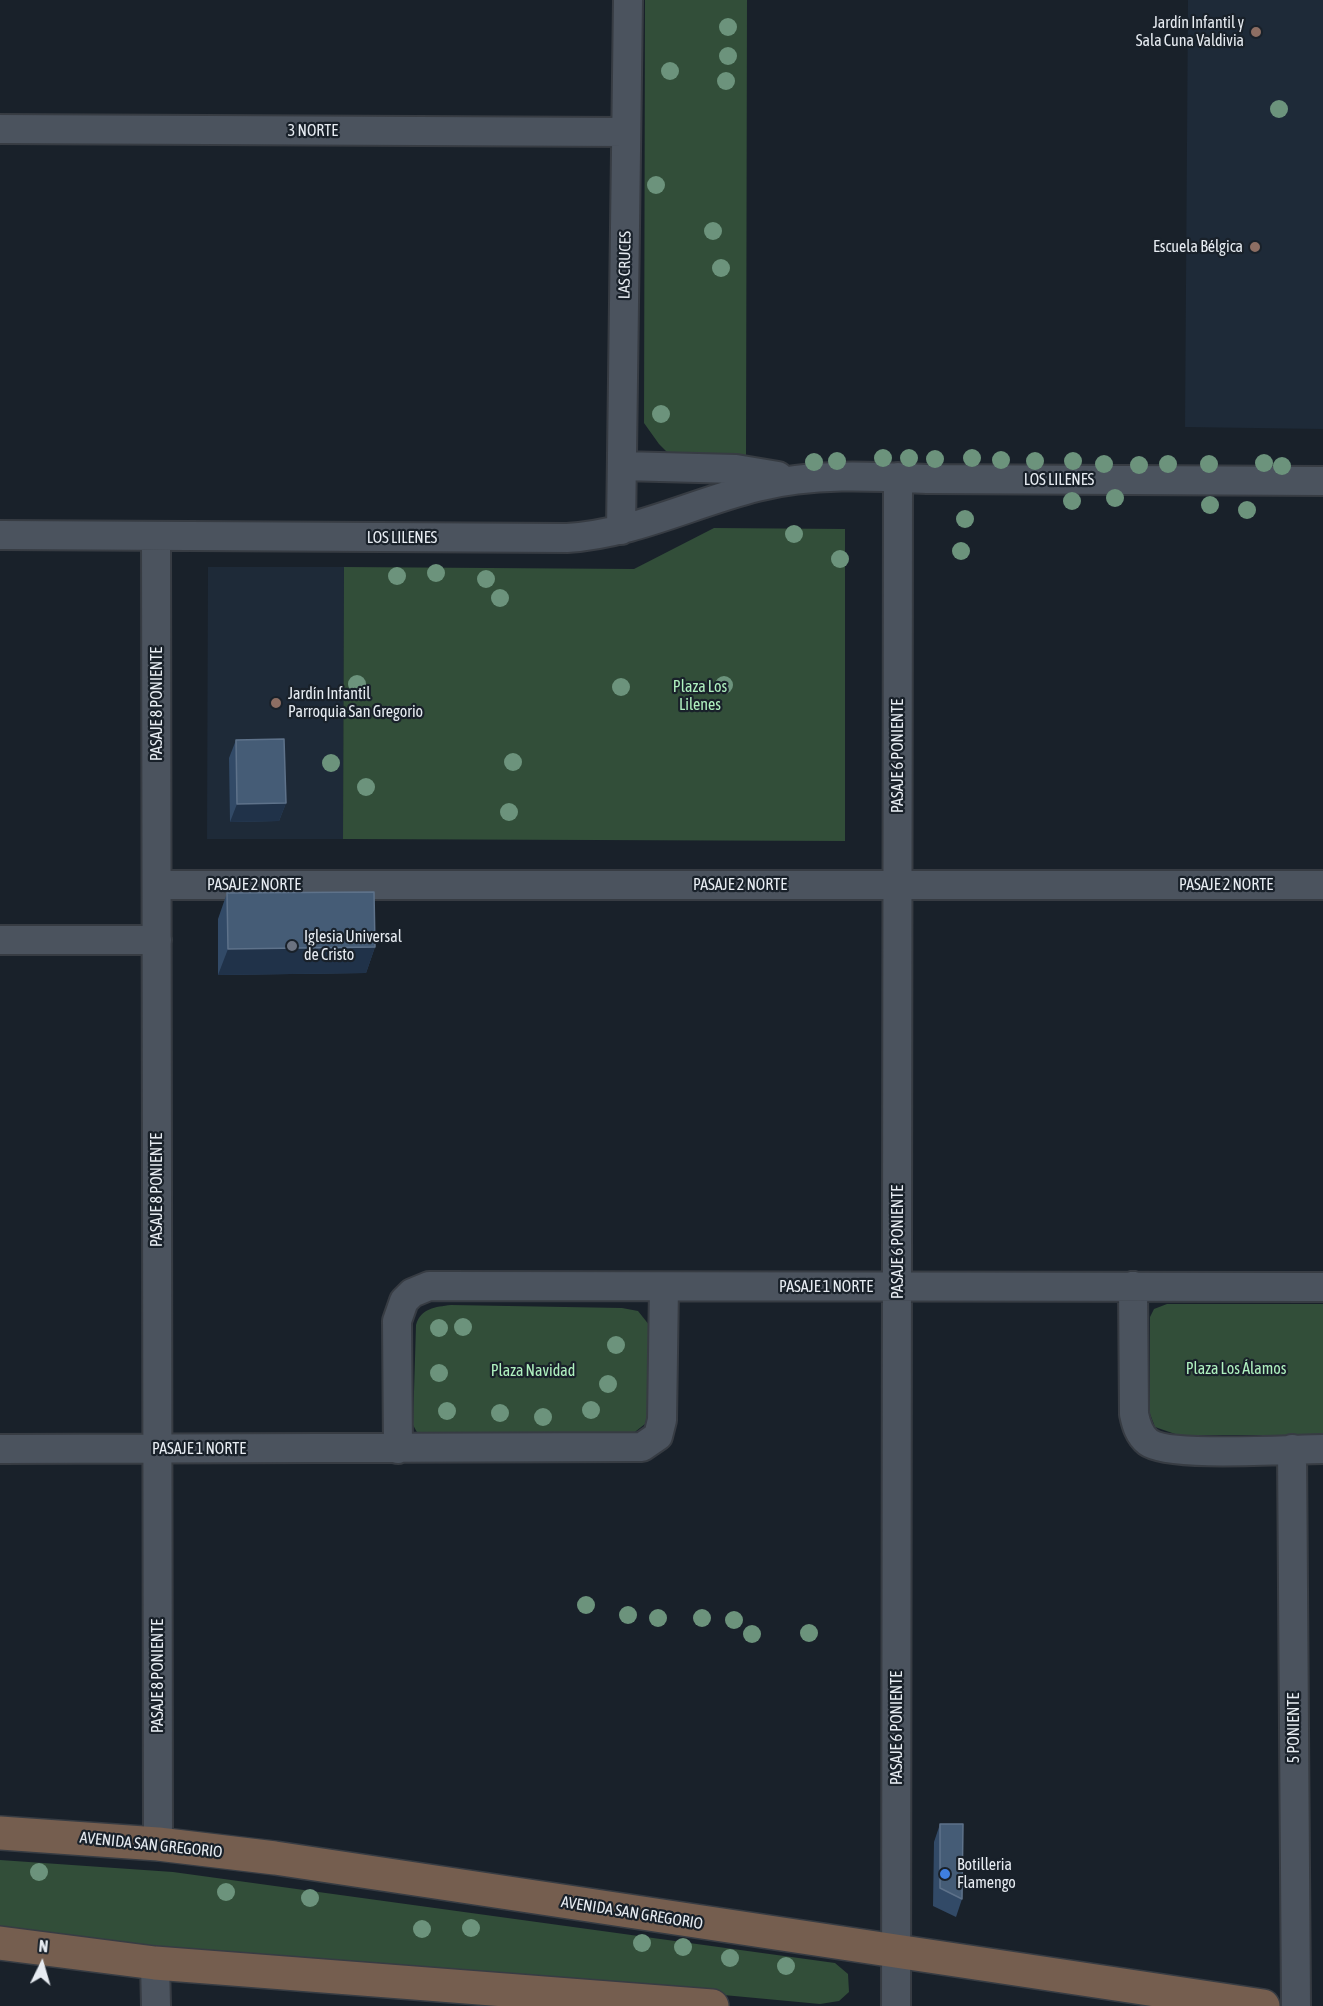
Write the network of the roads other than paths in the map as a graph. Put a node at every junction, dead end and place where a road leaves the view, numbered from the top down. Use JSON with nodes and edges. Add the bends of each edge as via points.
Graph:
{"nodes":[{"id":1,"x":628,"y":0,"type":"edge"},
{"id":2,"x":0,"y":129,"type":"edge"},
{"id":3,"x":626,"y":132,"type":"junction"},
{"id":4,"x":622,"y":466,"type":"junction"},
{"id":5,"x":898,"y":477,"type":"junction"},
{"id":6,"x":795,"y":480,"type":"junction"},
{"id":7,"x":1323,"y":481,"type":"edge"},
{"id":8,"x":621,"y":530,"type":"junction"},
{"id":9,"x":0,"y":535,"type":"edge"},
{"id":10,"x":156,"y":536,"type":"junction"},
{"id":11,"x":157,"y":885,"type":"junction"},
{"id":12,"x":898,"y":885,"type":"junction"},
{"id":13,"x":1323,"y":885,"type":"edge"},
{"id":14,"x":0,"y":940,"type":"edge"},
{"id":15,"x":157,"y":940,"type":"junction"},
{"id":16,"x":1133,"y":1286,"type":"junction"},
{"id":17,"x":664,"y":1287,"type":"junction"},
{"id":18,"x":898,"y":1287,"type":"junction"},
{"id":19,"x":1323,"y":1287,"type":"edge"},
{"id":20,"x":0,"y":1449,"type":"edge"},
{"id":21,"x":158,"y":1449,"type":"junction"},
{"id":22,"x":398,"y":1449,"type":"junction"},
{"id":23,"x":1292,"y":1449,"type":"junction"},
{"id":24,"x":1323,"y":1449,"type":"edge"},
{"id":25,"x":0,"y":1833,"type":"edge"},
{"id":26,"x":158,"y":1844,"type":"junction"},
{"id":27,"x":0,"y":1943,"type":"edge"},
{"id":28,"x":897,"y":1952,"type":"junction"},
{"id":29,"x":155,"y":1963,"type":"junction"},
{"id":30,"x":563,"y":2000,"type":"edge"},
{"id":31,"x":156,"y":2006,"type":"edge"},
{"id":32,"x":712,"y":2006,"type":"edge"},
{"id":33,"x":896,"y":2006,"type":"edge"},
{"id":34,"x":1263,"y":2006,"type":"edge"},
{"id":35,"x":1296,"y":2006,"type":"edge"}],
"edges":[{"from":1,"to":3,"type":"street","name":"LAS CRUCES"},
{"from":2,"to":3,"type":"street","name":"3 NORTE"},
{"from":3,"to":4,"type":"street","name":"LAS CRUCES"},
{"from":4,"to":6,"type":"street","name":"LOS LILENES","via":[[736,470]]},
{"from":4,"to":8,"type":"street","name":"LAS CRUCES"},
{"from":5,"to":6,"type":"street","name":"LOS LILENES"},
{"from":5,"to":7,"type":"street","name":"LOS LILENES"},
{"from":5,"to":12,"type":"street","name":"PASAJE 6 PONIENTE"},
{"from":6,"to":8,"type":"street","name":"LOS LILENES","via":[[736,492]]},
{"from":8,"to":10,"type":"street","name":"LOS LILENES","via":[[567,538]]},
{"from":9,"to":10,"type":"street","name":"LOS LILENES"},
{"from":10,"to":11,"type":"street","name":"PASAJE 8 PONIENTE"},
{"from":11,"to":12,"type":"street","name":"PASAJE 2 NORTE"},
{"from":11,"to":15,"type":"street","name":"PASAJE 8 PONIENTE"},
{"from":12,"to":13,"type":"street","name":"PASAJE 2 NORTE"},
{"from":12,"to":18,"type":"street","name":"PASAJE 6 PONIENTE"},
{"from":14,"to":15,"type":"street"},
{"from":15,"to":21,"type":"street","name":"PASAJE 8 PONIENTE"},
{"from":16,"to":18,"type":"street","name":"PASAJE 1 NORTE"},
{"from":16,"to":19,"type":"street","name":"PASAJE 1 NORTE"},
{"from":16,"to":23,"type":"street","via":[[1134,1414],[1148,1442],[1183,1450]]},
{"from":17,"to":18,"type":"street","name":"PASAJE 1 NORTE"},
{"from":17,"to":22,"type":"street","name":"PASAJE 1 NORTE","via":[[663,1409],[657,1436],[649,1444],[631,1449]]},
{"from":17,"to":22,"type":"street","name":"PASAJE 1 NORTE","via":[[429,1286],[412,1293],[400,1308],[397,1321]]},
{"from":18,"to":28,"type":"street","name":"PASAJE 6 PONIENTE"},
{"from":20,"to":21,"type":"street","name":"PASAJE 1 NORTE"},
{"from":21,"to":22,"type":"street","name":"PASAJE 1 NORTE"},
{"from":21,"to":26,"type":"street","name":"PASAJE 8 PONIENTE"},
{"from":23,"to":24,"type":"street"},
{"from":23,"to":35,"type":"street","name":"5 PONIENTE"},
{"from":25,"to":26,"type":"main road","name":"AVENIDA SAN GREGORIO"},
{"from":26,"to":28,"type":"main road","name":"AVENIDA SAN GREGORIO","via":[[275,1858]]},
{"from":27,"to":29,"type":"main road"},
{"from":28,"to":33,"type":"street","name":"PASAJE 6 PONIENTE"},
{"from":28,"to":34,"type":"main road","name":"AVENIDA SAN GREGORIO"},
{"from":29,"to":30,"type":"main road"},
{"from":29,"to":31,"type":"street"},
{"from":30,"to":32,"type":"main road"}]}
